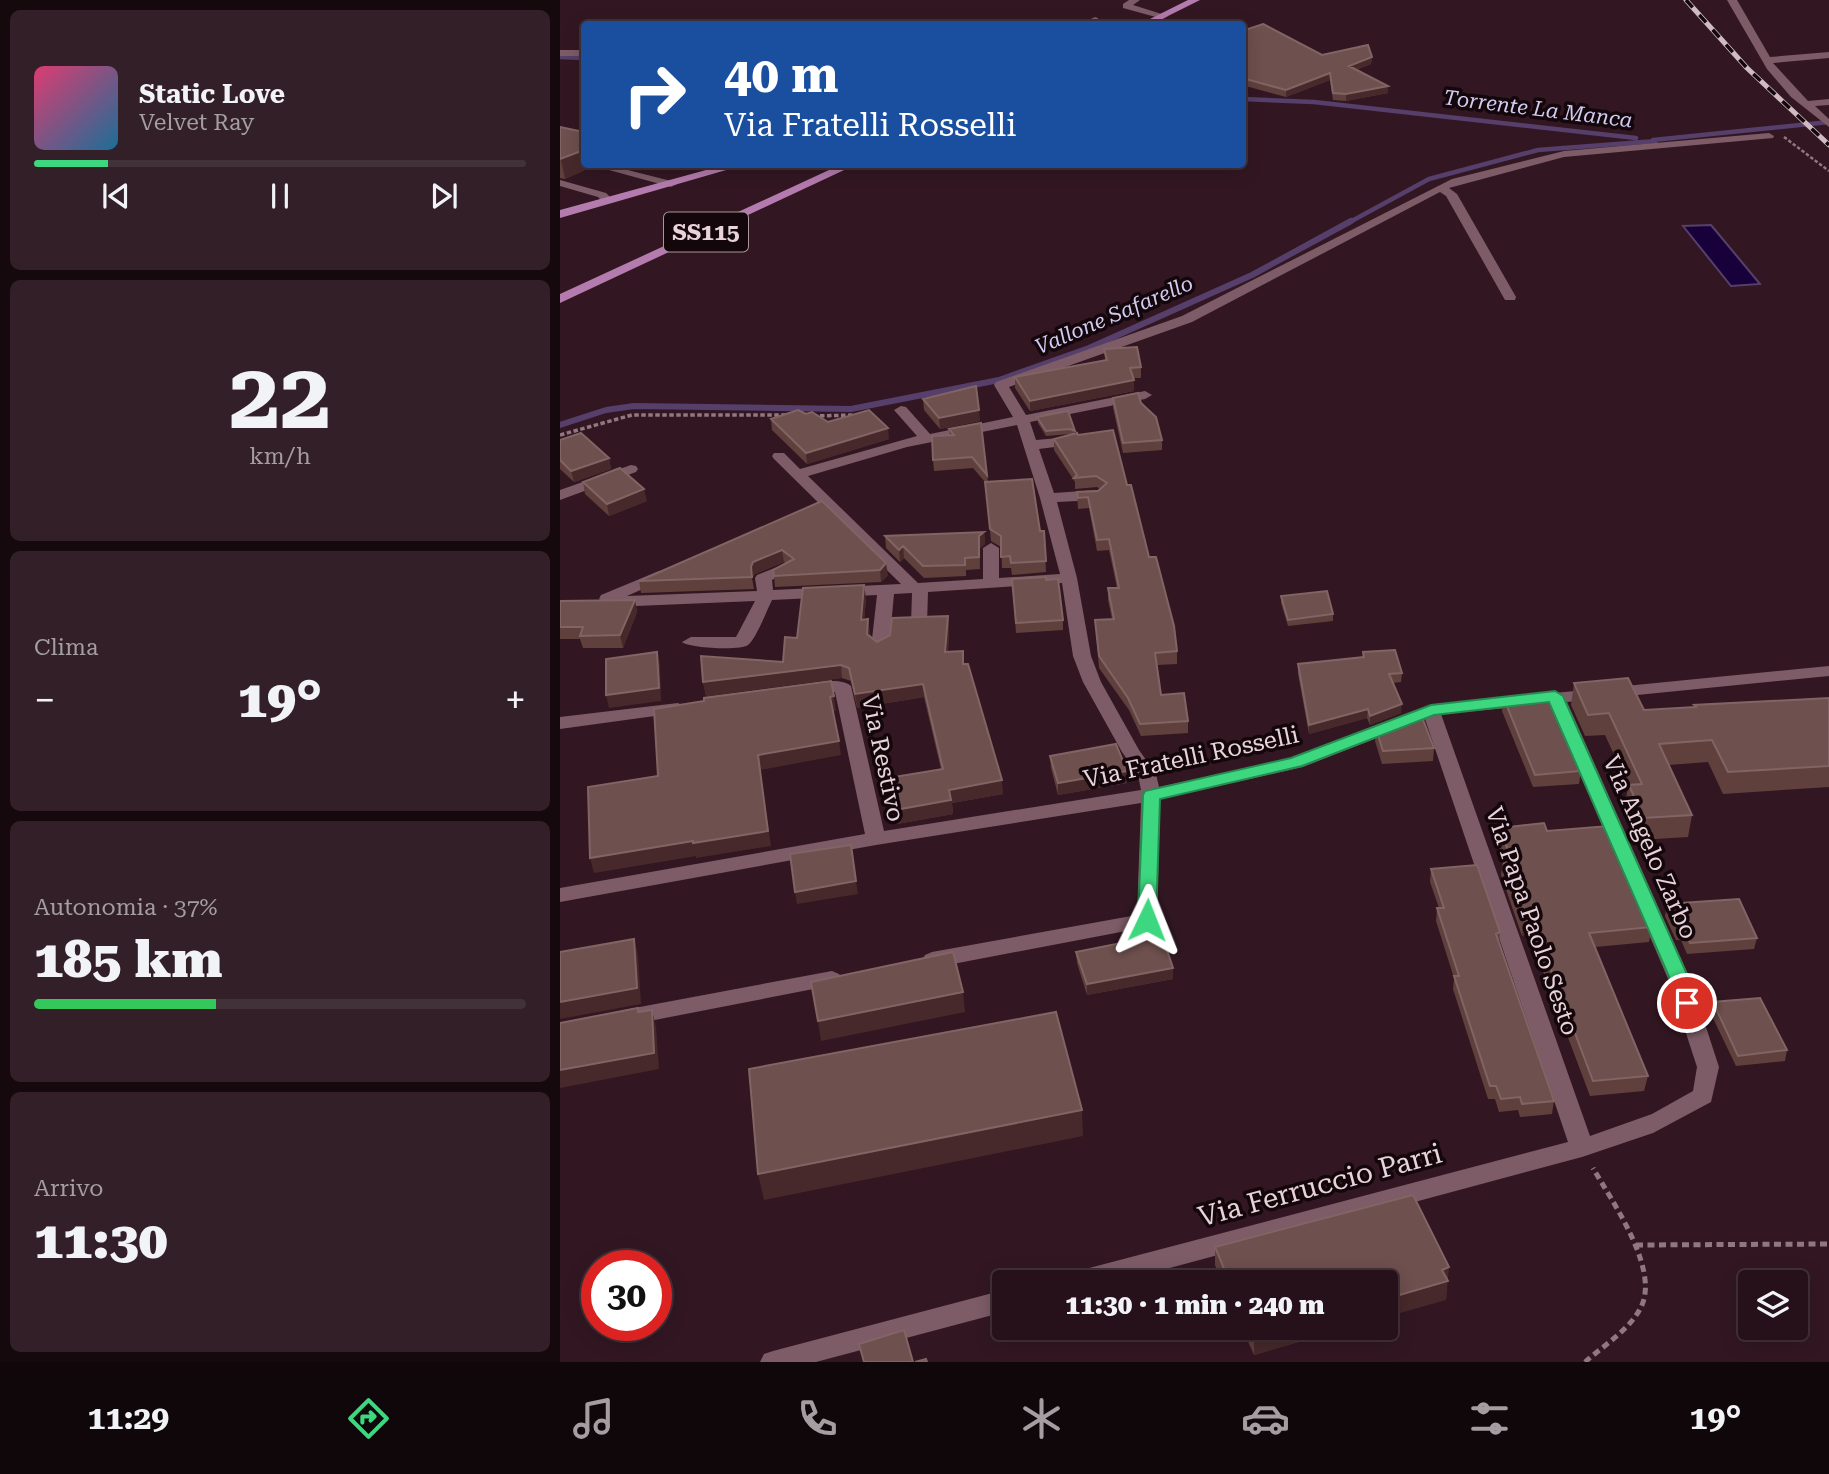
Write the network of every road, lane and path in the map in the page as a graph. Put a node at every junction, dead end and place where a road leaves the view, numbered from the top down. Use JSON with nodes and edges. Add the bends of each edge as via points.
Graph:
{"nodes":[{"id":1,"x":1135,"y":0,"type":"edge"},
{"id":2,"x":1195,"y":0,"type":"edge"},
{"id":3,"x":1732,"y":0,"type":"edge"},
{"id":4,"x":1163,"y":16,"type":"junction"},
{"id":5,"x":1152,"y":21,"type":"edge"},
{"id":6,"x":560,"y":53,"type":"edge"},
{"id":7,"x":581,"y":53,"type":"edge"},
{"id":8,"x":1829,"y":55,"type":"edge"},
{"id":9,"x":1768,"y":60,"type":"junction"},
{"id":10,"x":1829,"y":102,"type":"edge"},
{"id":11,"x":1805,"y":104,"type":"junction"},
{"id":12,"x":1829,"y":124,"type":"edge"},
{"id":13,"x":1769,"y":136,"type":"joint"},
{"id":14,"x":608,"y":168,"type":"edge"},
{"id":15,"x":727,"y":168,"type":"edge"},
{"id":16,"x":843,"y":168,"type":"edge"},
{"id":17,"x":1829,"y":171,"type":"edge"},
{"id":18,"x":561,"y":183,"type":"edge"},
{"id":19,"x":671,"y":184,"type":"junction"},
{"id":20,"x":1440,"y":187,"type":"junction"},
{"id":21,"x":608,"y":201,"type":"junction"},
{"id":22,"x":560,"y":214,"type":"edge"},
{"id":23,"x":1510,"y":297,"type":"dead end"},
{"id":24,"x":560,"y":299,"type":"edge"},
{"id":25,"x":1145,"y":395,"type":"dead end"},
{"id":26,"x":901,"y":410,"type":"joint"},
{"id":27,"x":795,"y":415,"type":"edge"},
{"id":28,"x":809,"y":416,"type":"edge"},
{"id":29,"x":1023,"y":422,"type":"junction"},
{"id":30,"x":560,"y":435,"type":"edge"},
{"id":31,"x":927,"y":439,"type":"junction"},
{"id":32,"x":1070,"y":442,"type":"edge"},
{"id":33,"x":1031,"y":446,"type":"junction"},
{"id":34,"x":779,"y":456,"type":"dead end"},
{"id":35,"x":631,"y":469,"type":"dead end"},
{"id":36,"x":798,"y":474,"type":"junction"},
{"id":37,"x":560,"y":495,"type":"edge"},
{"id":38,"x":1097,"y":495,"type":"edge"},
{"id":39,"x":1048,"y":498,"type":"junction"},
{"id":40,"x":827,"y":502,"type":"junction"},
{"id":41,"x":805,"y":512,"type":"edge"},
{"id":42,"x":991,"y":548,"type":"dead end"},
{"id":43,"x":785,"y":569,"type":"edge"},
{"id":44,"x":673,"y":570,"type":"edge"},
{"id":45,"x":1069,"y":578,"type":"junction"},
{"id":46,"x":991,"y":583,"type":"junction"},
{"id":47,"x":917,"y":588,"type":"junction"},
{"id":48,"x":886,"y":590,"type":"junction"},
{"id":49,"x":766,"y":596,"type":"junction"},
{"id":50,"x":919,"y":624,"type":"edge"},
{"id":51,"x":691,"y":642,"type":"dead end"},
{"id":52,"x":880,"y":648,"type":"edge"},
{"id":53,"x":1829,"y":671,"type":"edge"},
{"id":54,"x":788,"y":693,"type":"edge"},
{"id":55,"x":1555,"y":696,"type":"junction"},
{"id":56,"x":694,"y":705,"type":"edge"},
{"id":57,"x":1431,"y":710,"type":"junction"},
{"id":58,"x":560,"y":723,"type":"edge"},
{"id":59,"x":1151,"y":795,"type":"junction"},
{"id":60,"x":876,"y":839,"type":"junction"},
{"id":61,"x":560,"y":895,"type":"edge"},
{"id":62,"x":915,"y":963,"type":"edge"},
{"id":63,"x":847,"y":976,"type":"edge"},
{"id":64,"x":615,"y":1019,"type":"edge"},
{"id":65,"x":1583,"y":1148,"type":"junction"},
{"id":66,"x":1829,"y":1244,"type":"edge"},
{"id":67,"x":1636,"y":1245,"type":"junction"},
{"id":68,"x":1123,"y":1270,"type":"edge"},
{"id":69,"x":992,"y":1304,"type":"edge"},
{"id":70,"x":773,"y":1362,"type":"edge"},
{"id":71,"x":1585,"y":1362,"type":"edge"}],
"edges":[{"from":1,"to":4,"type":"street","via":[[1126,6]]},
{"from":2,"to":4,"type":"main road"},
{"from":3,"to":9,"type":"street"},
{"from":4,"to":5,"type":"main road"},
{"from":6,"to":7,"type":"street"},
{"from":8,"to":9,"type":"street"},
{"from":9,"to":11,"type":"street"},
{"from":10,"to":11,"type":"street"},
{"from":11,"to":12,"type":"street"},
{"from":13,"to":17,"type":"path","via":[[1785,138]]},
{"from":13,"to":20,"type":"street","via":[[1564,154]]},
{"from":14,"to":19,"type":"street"},
{"from":15,"to":19,"type":"main road"},
{"from":16,"to":24,"type":"main road","number":"SS115"},
{"from":18,"to":21,"type":"street"},
{"from":19,"to":21,"type":"main road"},
{"from":20,"to":23,"type":"street","via":[[1451,194]]},
{"from":20,"to":29,"type":"street","via":[[1187,319],[1001,385]]},
{"from":21,"to":22,"type":"main road"},
{"from":25,"to":29,"type":"street"},
{"from":26,"to":28,"type":"path"},
{"from":26,"to":31,"type":"street"},
{"from":27,"to":30,"type":"path","via":[[632,415]]},
{"from":29,"to":31,"type":"street"},
{"from":29,"to":33,"type":"street"},
{"from":31,"to":36,"type":"street"},
{"from":32,"to":33,"type":"street"},
{"from":33,"to":39,"type":"street"},
{"from":34,"to":36,"type":"street"},
{"from":35,"to":37,"type":"street"},
{"from":36,"to":40,"type":"street"},
{"from":38,"to":39,"type":"street"},
{"from":39,"to":45,"type":"street"},
{"from":40,"to":41,"type":"street"},
{"from":40,"to":47,"type":"street"},
{"from":42,"to":46,"type":"street"},
{"from":43,"to":49,"type":"street","via":[[763,578]]},
{"from":44,"to":49,"type":"street","via":[[592,603]]},
{"from":45,"to":46,"type":"street"},
{"from":45,"to":59,"type":"street","via":[[1082,656],[1147,774]]},
{"from":46,"to":47,"type":"street"},
{"from":47,"to":48,"type":"street"},
{"from":47,"to":50,"type":"street"},
{"from":48,"to":49,"type":"street"},
{"from":48,"to":52,"type":"street"},
{"from":49,"to":51,"type":"street","via":[[742,642]]},
{"from":53,"to":55,"type":"street","name":"Via Fratelli Rosselli"},
{"from":54,"to":60,"type":"street","name":"Via Restivo","via":[[842,686]]},
{"from":55,"to":57,"type":"street","name":"Via Fratelli Rosselli"},
{"from":55,"to":65,"type":"street","name":"Via Angelo Zarbo","via":[[1680,981],[1708,1067],[1703,1096],[1679,1113]]},
{"from":56,"to":58,"type":"street"},
{"from":57,"to":59,"type":"street","name":"Via Fratelli Rosselli","via":[[1296,763]]},
{"from":57,"to":65,"type":"street","name":"Via Papa Paolo Sesto"},
{"from":59,"to":60,"type":"street","name":"Via Fratelli Rosselli"},
{"from":59,"to":62,"type":"street","via":[[1147,920]]},
{"from":60,"to":61,"type":"street","name":"Via Fratelli Rosselli"},
{"from":63,"to":64,"type":"street"},
{"from":65,"to":67,"type":"path"},
{"from":65,"to":68,"type":"street","name":"Via Ferruccio Parri"},
{"from":66,"to":67,"type":"path"},
{"from":67,"to":71,"type":"path","via":[[1646,1282],[1642,1308]]},
{"from":69,"to":70,"type":"street"}]}
